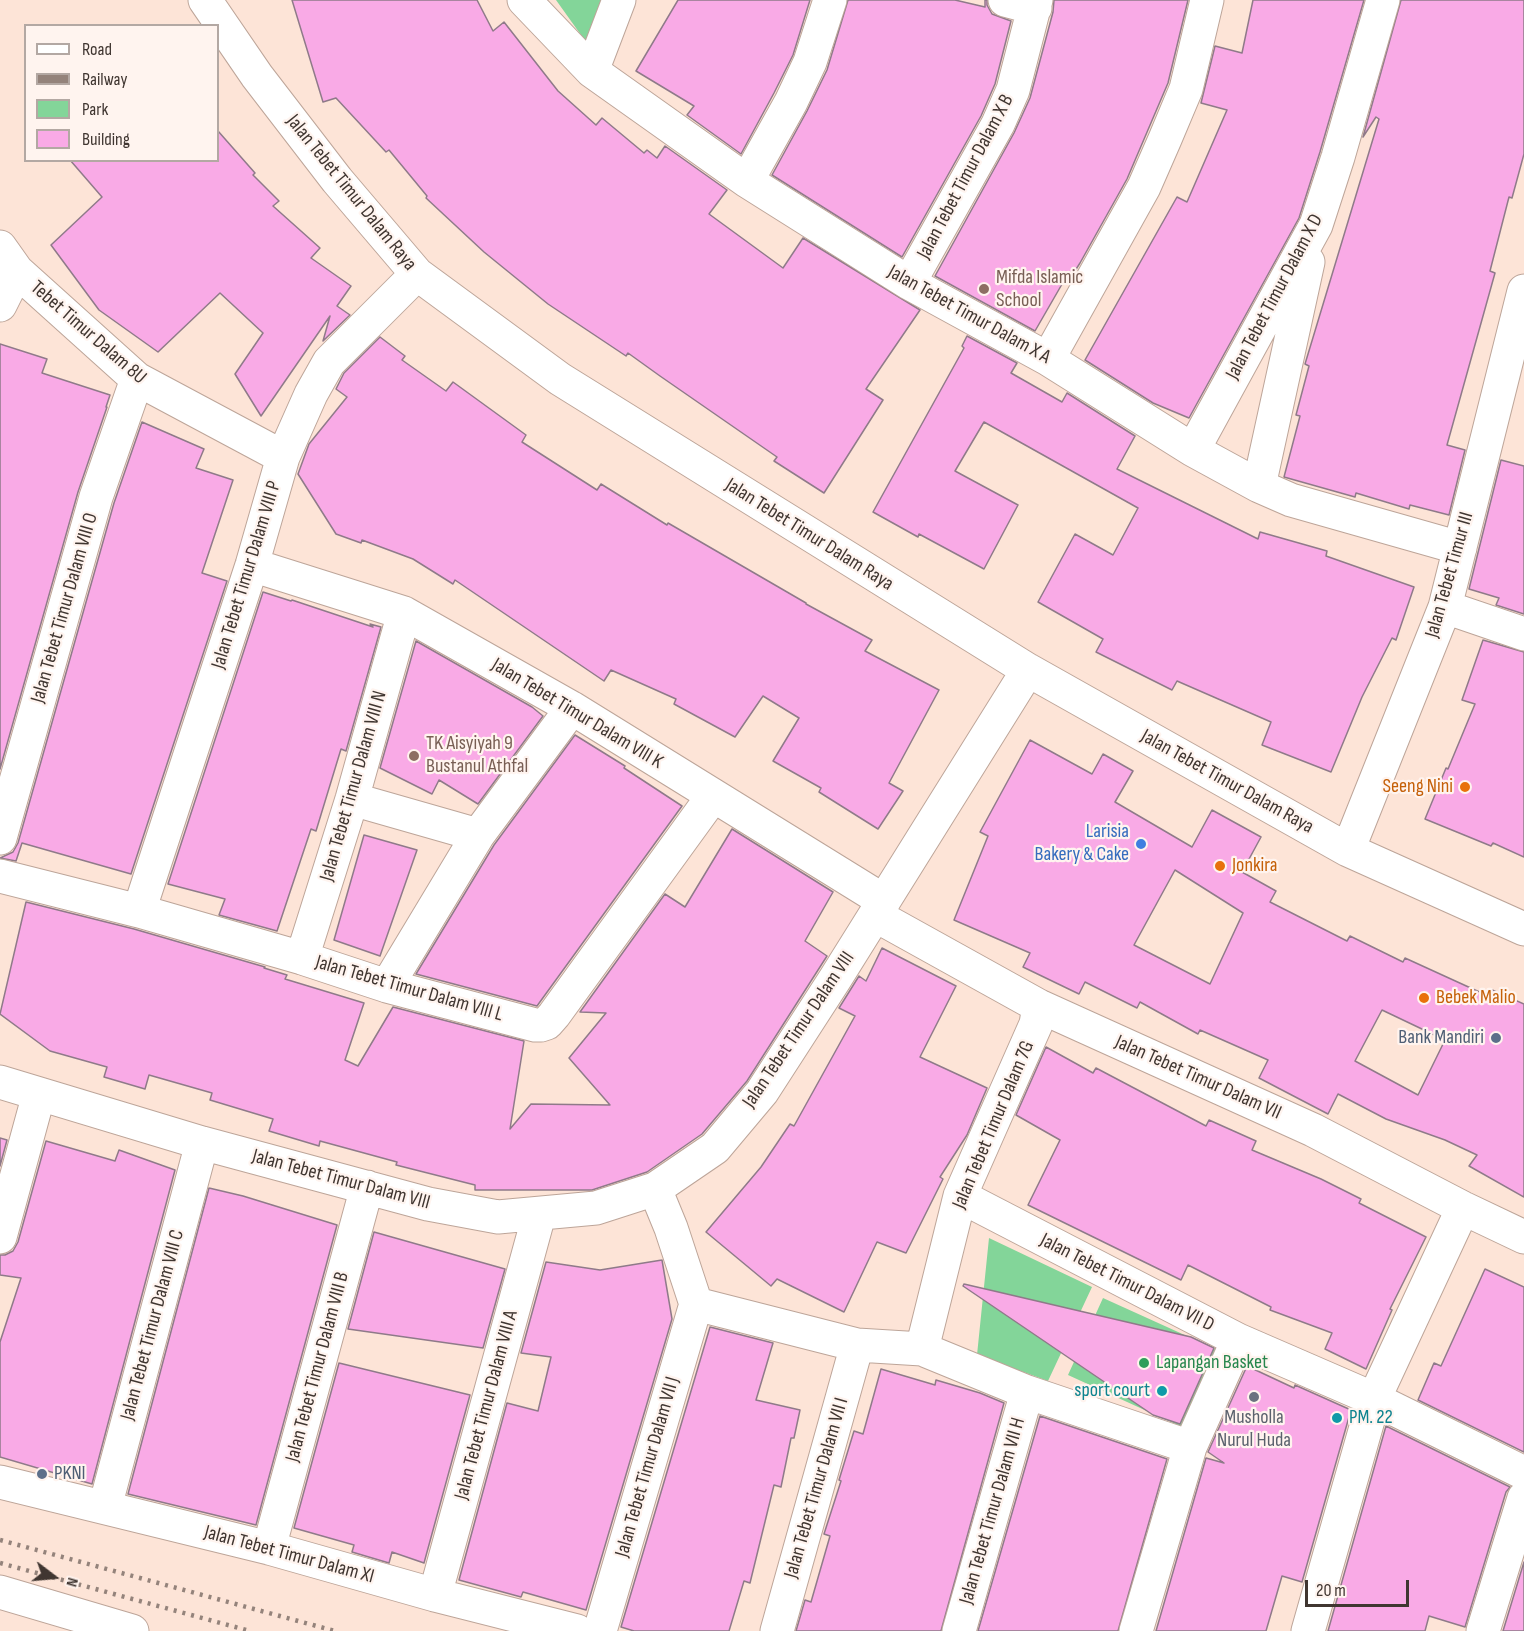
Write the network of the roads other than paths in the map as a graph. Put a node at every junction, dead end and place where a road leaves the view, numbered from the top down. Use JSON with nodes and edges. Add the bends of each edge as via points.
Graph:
{"nodes":[{"id":1,"x":205,"y":0,"type":"edge"},
{"id":2,"x":524,"y":0,"type":"edge"},
{"id":3,"x":619,"y":0,"type":"edge"},
{"id":4,"x":830,"y":0,"type":"edge"},
{"id":5,"x":1208,"y":0,"type":"edge"},
{"id":6,"x":1383,"y":0,"type":"edge"},
{"id":7,"x":1026,"y":3,"type":"edge"},
{"id":8,"x":592,"y":71,"type":"junction"},
{"id":9,"x":747,"y":181,"type":"junction"},
{"id":10,"x":1316,"y":225,"type":"junction"},
{"id":11,"x":8,"y":259,"type":"edge"},
{"id":12,"x":417,"y":274,"type":"junction"},
{"id":13,"x":909,"y":283,"type":"junction"},
{"id":14,"x":1524,"y":291,"type":"edge"},
{"id":15,"x":0,"y":305,"type":"edge"},
{"id":16,"x":1048,"y":359,"type":"junction"},
{"id":17,"x":136,"y":379,"type":"junction"},
{"id":18,"x":1193,"y":450,"type":"junction"},
{"id":19,"x":283,"y":457,"type":"junction"},
{"id":20,"x":1259,"y":486,"type":"junction"},
{"id":21,"x":1460,"y":548,"type":"junction"},
{"id":22,"x":252,"y":565,"type":"junction"},
{"id":23,"x":1445,"y":607,"type":"junction"},
{"id":24,"x":404,"y":614,"type":"junction"},
{"id":25,"x":1524,"y":634,"type":"edge"},
{"id":26,"x":1028,"y":670,"type":"junction"},
{"id":27,"x":572,"y":708,"type":"junction"},
{"id":28,"x":713,"y":796,"type":"junction"},
{"id":29,"x":351,"y":799,"type":"junction"},
{"id":30,"x":478,"y":835,"type":"junction"},
{"id":31,"x":0,"y":838,"type":"edge"},
{"id":32,"x":1348,"y":850,"type":"junction"},
{"id":33,"x":0,"y":876,"type":"edge"},
{"id":34,"x":880,"y":908,"type":"junction"},
{"id":35,"x":139,"y":912,"type":"junction"},
{"id":36,"x":1524,"y":929,"type":"edge"},
{"id":37,"x":302,"y":958,"type":"junction"},
{"id":38,"x":387,"y":986,"type":"junction"},
{"id":39,"x":1039,"y":1006,"type":"junction"},
{"id":40,"x":0,"y":1082,"type":"edge"},
{"id":41,"x":39,"y":1094,"type":"junction"},
{"id":42,"x":202,"y":1143,"type":"junction"},
{"id":43,"x":367,"y":1187,"type":"junction"},
{"id":44,"x":656,"y":1189,"type":"junction"},
{"id":45,"x":960,"y":1196,"type":"junction"},
{"id":46,"x":1463,"y":1208,"type":"junction"},
{"id":47,"x":539,"y":1215,"type":"junction"},
{"id":48,"x":0,"y":1237,"type":"edge"},
{"id":49,"x":1524,"y":1237,"type":"edge"},
{"id":50,"x":696,"y":1304,"type":"junction"},
{"id":51,"x":1238,"y":1340,"type":"junction"},
{"id":52,"x":857,"y":1345,"type":"junction"},
{"id":53,"x":922,"y":1349,"type":"junction"},
{"id":54,"x":1027,"y":1392,"type":"junction"},
{"id":55,"x":1374,"y":1399,"type":"junction"},
{"id":56,"x":1190,"y":1447,"type":"junction"},
{"id":57,"x":1524,"y":1473,"type":"edge"},
{"id":58,"x":0,"y":1482,"type":"edge"},
{"id":59,"x":1524,"y":1498,"type":"edge"},
{"id":60,"x":105,"y":1507,"type":"junction"},
{"id":61,"x":269,"y":1548,"type":"junction"},
{"id":62,"x":0,"y":1592,"type":"edge"},
{"id":63,"x":435,"y":1595,"type":"junction"},
{"id":64,"x":132,"y":1631,"type":"edge"},
{"id":65,"x":577,"y":1631,"type":"edge"},
{"id":66,"x":600,"y":1631,"type":"edge"},
{"id":67,"x":777,"y":1631,"type":"edge"},
{"id":68,"x":959,"y":1631,"type":"edge"},
{"id":69,"x":1136,"y":1631,"type":"edge"},
{"id":70,"x":1308,"y":1631,"type":"edge"},
{"id":71,"x":1483,"y":1631,"type":"edge"}],
"edges":[{"from":1,"to":12,"type":"street","name":"Jalan Tebet Timur Dalam Raya","via":[[256,76]]},
{"from":2,"to":8,"type":"street","name":"Jalan Tebet Timur Dalam X A"},
{"from":3,"to":8,"type":"street"},
{"from":4,"to":9,"type":"street","via":[[810,62]]},
{"from":5,"to":16,"type":"street","via":[[1186,89],[1144,188]]},
{"from":6,"to":10,"type":"street","name":"Jalan Tebet Timur Dalam X D"},
{"from":7,"to":13,"type":"street","name":"Jalan Tebet Timur Dalam X B","via":[[1013,90]]},
{"from":8,"to":9,"type":"street","name":"Jalan Tebet Timur Dalam X A"},
{"from":9,"to":13,"type":"street","name":"Jalan Tebet Timur Dalam X A"},
{"from":10,"to":18,"type":"street","name":"Jalan Tebet Timur Dalam X D"},
{"from":10,"to":20,"type":"street"},
{"from":11,"to":15,"type":"street"},
{"from":11,"to":17,"type":"street","name":"Tebet Timur Dalam 8U"},
{"from":12,"to":19,"type":"street","name":"Jalan Tebet Timur Dalam VIII P","via":[[329,362]]},
{"from":12,"to":26,"type":"street","name":"Jalan Tebet Timur Dalam Raya","via":[[560,379]]},
{"from":13,"to":16,"type":"street","name":"Jalan Tebet Timur Dalam X A"},
{"from":14,"to":21,"type":"street","name":"Jalan Tebet Timur III"},
{"from":16,"to":18,"type":"street","name":"Jalan Tebet Timur Dalam X A"},
{"from":17,"to":19,"type":"street","name":"Tebet Timur Dalam 8U"},
{"from":17,"to":31,"type":"street","name":"Jalan Tebet Timur Dalam VIII O","via":[[96,497]]},
{"from":18,"to":20,"type":"street","name":"Jalan Tebet Timur Dalam X A"},
{"from":19,"to":22,"type":"street","name":"Jalan Tebet Timur Dalam VIII P"},
{"from":20,"to":21,"type":"street","name":"Jalan Tebet Timur Dalam X A","via":[[1292,500]]},
{"from":21,"to":23,"type":"street","name":"Jalan Tebet Timur III"},
{"from":22,"to":24,"type":"street","name":"Jalan Tebet Timur Dalam VIII K"},
{"from":22,"to":35,"type":"street","name":"Jalan Tebet Timur Dalam VIII P"},
{"from":23,"to":25,"type":"street"},
{"from":23,"to":32,"type":"street","name":"Jalan Tebet Timur III"},
{"from":24,"to":27,"type":"street","name":"Jalan Tebet Timur Dalam VIII K"},
{"from":24,"to":29,"type":"street","name":"Jalan Tebet Timur Dalam VIII N"},
{"from":26,"to":32,"type":"street","name":"Jalan Tebet Timur Dalam Raya"},
{"from":26,"to":34,"type":"street","name":"Jalan Tebet Timur Dalam VIII"},
{"from":27,"to":28,"type":"street","name":"Jalan Tebet Timur Dalam VIII K"},
{"from":27,"to":30,"type":"street"},
{"from":28,"to":34,"type":"street","name":"Jalan Tebet Timur Dalam VIII K"},
{"from":28,"to":38,"type":"street","name":"Jalan Tebet Timur Dalam VIII L","via":[[547,1023],[535,1025]]},
{"from":29,"to":30,"type":"street"},
{"from":29,"to":37,"type":"street","name":"Jalan Tebet Timur Dalam VIII N"},
{"from":30,"to":38,"type":"street"},
{"from":32,"to":36,"type":"street","name":"Jalan Tebet Timur Dalam Raya"},
{"from":33,"to":35,"type":"street","name":"Jalan Tebet Timur Dalam VIII L"},
{"from":34,"to":39,"type":"street","name":"Jalan Tebet Timur Dalam VII"},
{"from":34,"to":44,"type":"street","name":"Jalan Tebet Timur Dalam VIII","via":[[762,1092],[715,1148]]},
{"from":35,"to":37,"type":"street","name":"Jalan Tebet Timur Dalam VIII L"},
{"from":37,"to":38,"type":"street","name":"Jalan Tebet Timur Dalam VIII L"},
{"from":39,"to":45,"type":"street","name":"Jalan Tebet Timur Dalam 7G","via":[[1036,1024]]},
{"from":39,"to":46,"type":"street","name":"Jalan Tebet Timur Dalam VII","via":[[1313,1131]]},
{"from":40,"to":41,"type":"street","name":"Jalan Tebet Timur Dalam VIII"},
{"from":41,"to":42,"type":"street","name":"Jalan Tebet Timur Dalam VIII"},
{"from":41,"to":48,"type":"street"},
{"from":42,"to":43,"type":"street","name":"Jalan Tebet Timur Dalam VIII"},
{"from":42,"to":60,"type":"street","name":"Jalan Tebet Timur Dalam VIII C"},
{"from":43,"to":47,"type":"street","name":"Jalan Tebet Timur Dalam VIII","via":[[498,1217]]},
{"from":43,"to":61,"type":"street","name":"Jalan Tebet Timur Dalam VIII B"},
{"from":44,"to":47,"type":"street","name":"Jalan Tebet Timur Dalam VIII","via":[[596,1208]]},
{"from":44,"to":50,"type":"street"},
{"from":45,"to":51,"type":"street","name":"Jalan Tebet Timur Dalam VII D"},
{"from":45,"to":53,"type":"street","name":"Jalan Tebet Timur Dalam 7G"},
{"from":46,"to":49,"type":"street","name":"Jalan Tebet Timur Dalam VII"},
{"from":46,"to":55,"type":"street"},
{"from":47,"to":63,"type":"street","name":"Jalan Tebet Timur Dalam VIII A"},
{"from":50,"to":52,"type":"street"},
{"from":50,"to":66,"type":"street","name":"Jalan Tebet Timur Dalam VII J"},
{"from":51,"to":55,"type":"street","name":"Jalan Tebet Timur Dalam VII D"},
{"from":51,"to":56,"type":"street"},
{"from":52,"to":53,"type":"street"},
{"from":52,"to":67,"type":"street","name":"Jalan Tebet Timur Dalam VII I"},
{"from":53,"to":54,"type":"street"},
{"from":54,"to":56,"type":"street"},
{"from":54,"to":68,"type":"street","name":"Jalan Tebet Timur Dalam VII H"},
{"from":55,"to":57,"type":"street","name":"Jalan Tebet Timur Dalam VII D"},
{"from":55,"to":70,"type":"street"},
{"from":56,"to":69,"type":"street"},
{"from":58,"to":60,"type":"street","name":"Jalan Tebet Timur Dalam XI"},
{"from":59,"to":71,"type":"street"},
{"from":60,"to":61,"type":"street","name":"Jalan Tebet Timur Dalam XI"},
{"from":61,"to":63,"type":"street","name":"Jalan Tebet Timur Dalam XI"},
{"from":62,"to":64,"type":"street"},
{"from":63,"to":65,"type":"street","name":"Jalan Tebet Timur Dalam XI"}]}
